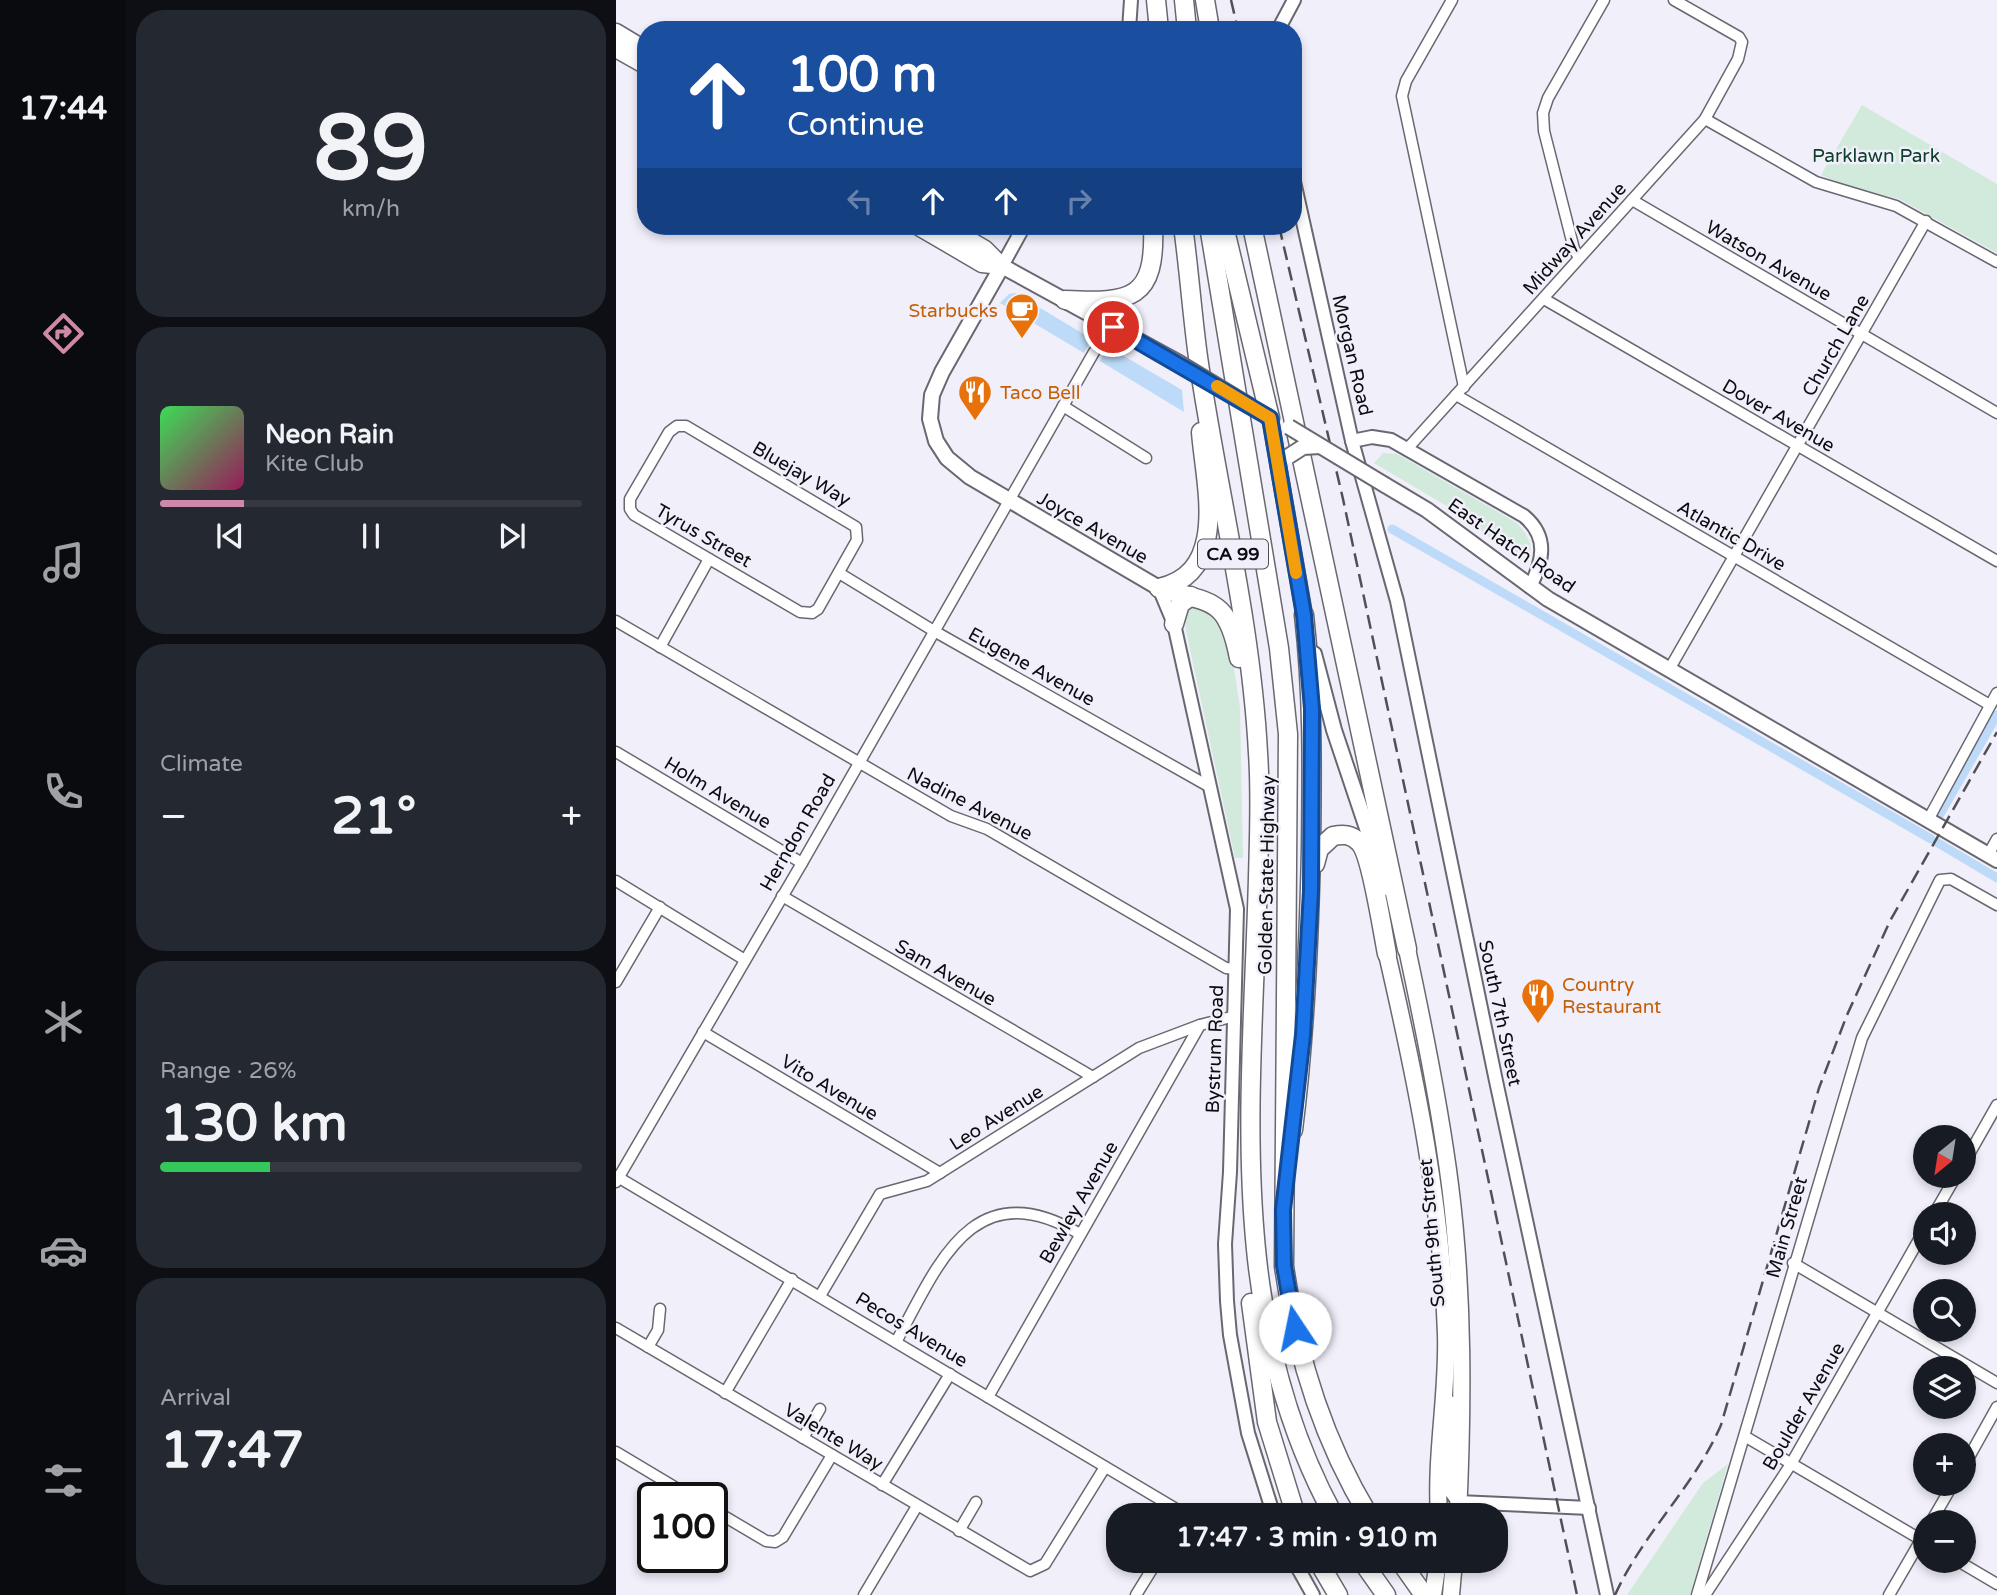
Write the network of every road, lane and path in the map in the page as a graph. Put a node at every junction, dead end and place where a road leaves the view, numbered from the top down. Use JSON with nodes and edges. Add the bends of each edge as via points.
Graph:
{"nodes":[{"id":1,"x":1131,"y":0,"type":"edge"},
{"id":2,"x":1154,"y":0,"type":"edge"},
{"id":3,"x":1184,"y":0,"type":"edge"},
{"id":4,"x":1205,"y":0,"type":"edge"},
{"id":5,"x":1294,"y":0,"type":"edge"},
{"id":6,"x":1452,"y":0,"type":"edge"},
{"id":7,"x":1604,"y":0,"type":"edge"},
{"id":8,"x":1674,"y":0,"type":"edge"},
{"id":9,"x":1130,"y":21,"type":"edge"},
{"id":10,"x":1153,"y":21,"type":"edge"},
{"id":11,"x":1158,"y":21,"type":"edge"},
{"id":12,"x":1186,"y":21,"type":"edge"},
{"id":13,"x":1208,"y":21,"type":"edge"},
{"id":14,"x":1283,"y":21,"type":"edge"},
{"id":15,"x":616,"y":32,"type":"edge"},
{"id":16,"x":637,"y":45,"type":"edge"},
{"id":17,"x":616,"y":49,"type":"edge"},
{"id":18,"x":637,"y":61,"type":"edge"},
{"id":19,"x":1705,"y":119,"type":"junction"},
{"id":20,"x":1632,"y":200,"type":"junction"},
{"id":21,"x":1302,"y":217,"type":"edge"},
{"id":22,"x":1926,"y":221,"type":"junction"},
{"id":23,"x":932,"y":235,"type":"edge"},
{"id":24,"x":961,"y":235,"type":"edge"},
{"id":25,"x":1019,"y":235,"type":"edge"},
{"id":26,"x":1153,"y":235,"type":"edge"},
{"id":27,"x":1185,"y":235,"type":"edge"},
{"id":28,"x":1210,"y":235,"type":"edge"},
{"id":29,"x":1226,"y":235,"type":"edge"},
{"id":30,"x":1254,"y":235,"type":"edge"},
{"id":31,"x":1579,"y":258,"type":"junction"},
{"id":32,"x":1997,"y":262,"type":"edge"},
{"id":33,"x":1002,"y":266,"type":"junction"},
{"id":34,"x":1544,"y":299,"type":"junction"},
{"id":35,"x":1065,"y":300,"type":"junction"},
{"id":36,"x":1861,"y":334,"type":"junction"},
{"id":37,"x":1094,"y":352,"type":"dead end"},
{"id":38,"x":1198,"y":355,"type":"junction"},
{"id":39,"x":1464,"y":387,"type":"junction"},
{"id":40,"x":1456,"y":395,"type":"junction"},
{"id":41,"x":1063,"y":406,"type":"junction"},
{"id":42,"x":1997,"y":413,"type":"edge"},
{"id":43,"x":1270,"y":418,"type":"junction"},
{"id":44,"x":677,"y":426,"type":"joint"},
{"id":45,"x":1352,"y":441,"type":"junction"},
{"id":46,"x":1321,"y":446,"type":"junction"},
{"id":47,"x":1797,"y":446,"type":"junction"},
{"id":48,"x":1407,"y":449,"type":"junction"},
{"id":49,"x":1146,"y":458,"type":"dead end"},
{"id":50,"x":1280,"y":482,"type":"junction"},
{"id":51,"x":1008,"y":499,"type":"junction"},
{"id":52,"x":1734,"y":556,"type":"junction"},
{"id":53,"x":709,"y":559,"type":"junction"},
{"id":54,"x":1997,"y":561,"type":"edge"},
{"id":55,"x":839,"y":573,"type":"junction"},
{"id":56,"x":1530,"y":587,"type":"junction"},
{"id":57,"x":1159,"y":588,"type":"junction"},
{"id":58,"x":1191,"y":596,"type":"junction"},
{"id":59,"x":1304,"y":615,"type":"junction"},
{"id":60,"x":616,"y":621,"type":"edge"},
{"id":61,"x":1174,"y":624,"type":"junction"},
{"id":62,"x":934,"y":631,"type":"junction"},
{"id":63,"x":660,"y":647,"type":"junction"},
{"id":64,"x":1670,"y":668,"type":"junction"},
{"id":65,"x":1997,"y":693,"type":"edge"},
{"id":66,"x":1990,"y":705,"type":"junction"},
{"id":67,"x":616,"y":752,"type":"edge"},
{"id":68,"x":1259,"y":754,"type":"junction"},
{"id":69,"x":858,"y":762,"type":"junction"},
{"id":70,"x":1210,"y":787,"type":"junction"},
{"id":71,"x":1928,"y":820,"type":"junction"},
{"id":72,"x":1997,"y":839,"type":"edge"},
{"id":73,"x":1993,"y":858,"type":"edge"},
{"id":74,"x":802,"y":863,"type":"junction"},
{"id":75,"x":616,"y":881,"type":"edge"},
{"id":76,"x":1311,"y":891,"type":"junction"},
{"id":77,"x":782,"y":897,"type":"junction"},
{"id":78,"x":1997,"y":905,"type":"edge"},
{"id":79,"x":660,"y":907,"type":"junction"},
{"id":80,"x":1408,"y":949,"type":"junction"},
{"id":81,"x":1387,"y":954,"type":"joint"},
{"id":82,"x":745,"y":960,"type":"junction"},
{"id":83,"x":1236,"y":969,"type":"junction"},
{"id":84,"x":616,"y":982,"type":"edge"},
{"id":85,"x":1235,"y":1016,"type":"junction"},
{"id":86,"x":1200,"y":1025,"type":"junction"},
{"id":87,"x":703,"y":1032,"type":"junction"},
{"id":88,"x":1093,"y":1077,"type":"junction"},
{"id":89,"x":1997,"y":1105,"type":"edge"},
{"id":90,"x":1976,"y":1142,"type":"edge"},
{"id":91,"x":940,"y":1173,"type":"junction"},
{"id":92,"x":617,"y":1178,"type":"edge"},
{"id":93,"x":1250,"y":1184,"type":"junction"},
{"id":94,"x":1283,"y":1210,"type":"junction"},
{"id":95,"x":1080,"y":1234,"type":"junction"},
{"id":96,"x":1448,"y":1243,"type":"junction"},
{"id":97,"x":1913,"y":1250,"type":"edge"},
{"id":98,"x":1793,"y":1263,"type":"junction"},
{"id":99,"x":792,"y":1279,"type":"junction"},
{"id":100,"x":820,"y":1296,"type":"junction"},
{"id":101,"x":660,"y":1309,"type":"dead end"},
{"id":102,"x":1877,"y":1312,"type":"junction"},
{"id":103,"x":616,"y":1328,"type":"edge"},
{"id":104,"x":896,"y":1342,"type":"junction"},
{"id":105,"x":648,"y":1347,"type":"junction"},
{"id":106,"x":1447,"y":1360,"type":"junction"},
{"id":107,"x":950,"y":1374,"type":"junction"},
{"id":108,"x":1997,"y":1383,"type":"edge"},
{"id":109,"x":726,"y":1393,"type":"junction"},
{"id":110,"x":988,"y":1397,"type":"junction"},
{"id":111,"x":1997,"y":1407,"type":"edge"},
{"id":112,"x":820,"y":1409,"type":"dead end"},
{"id":113,"x":1746,"y":1437,"type":"junction"},
{"id":114,"x":803,"y":1438,"type":"junction"},
{"id":115,"x":1976,"y":1445,"type":"edge"},
{"id":116,"x":616,"y":1452,"type":"edge"},
{"id":117,"x":832,"y":1455,"type":"junction"},
{"id":118,"x":1791,"y":1464,"type":"junction"},
{"id":119,"x":1105,"y":1467,"type":"junction"},
{"id":120,"x":666,"y":1482,"type":"edge"},
{"id":121,"x":882,"y":1485,"type":"junction"},
{"id":122,"x":976,"y":1502,"type":"dead end"},
{"id":123,"x":1166,"y":1503,"type":"edge"},
{"id":124,"x":1269,"y":1503,"type":"edge"},
{"id":125,"x":1292,"y":1503,"type":"edge"},
{"id":126,"x":1327,"y":1503,"type":"edge"},
{"id":127,"x":1362,"y":1503,"type":"edge"},
{"id":128,"x":1440,"y":1503,"type":"edge"},
{"id":129,"x":1456,"y":1503,"type":"edge"},
{"id":130,"x":1458,"y":1503,"type":"edge"},
{"id":131,"x":917,"y":1506,"type":"junction"},
{"id":132,"x":1589,"y":1508,"type":"junction"},
{"id":133,"x":1508,"y":1509,"type":"edge"},
{"id":134,"x":728,"y":1518,"type":"edge"},
{"id":135,"x":959,"y":1531,"type":"junction"},
{"id":136,"x":1913,"y":1532,"type":"edge"},
{"id":137,"x":1913,"y":1556,"type":"edge"},
{"id":138,"x":1976,"y":1572,"type":"edge"},
{"id":139,"x":1150,"y":1573,"type":"edge"},
{"id":140,"x":1301,"y":1573,"type":"edge"},
{"id":141,"x":1325,"y":1573,"type":"edge"},
{"id":142,"x":1370,"y":1573,"type":"edge"},
{"id":143,"x":1409,"y":1573,"type":"edge"},
{"id":144,"x":1436,"y":1573,"type":"edge"},
{"id":145,"x":1453,"y":1573,"type":"edge"},
{"id":146,"x":1997,"y":1584,"type":"edge"},
{"id":147,"x":864,"y":1595,"type":"edge"},
{"id":148,"x":1137,"y":1595,"type":"edge"},
{"id":149,"x":1313,"y":1595,"type":"edge"},
{"id":150,"x":1338,"y":1595,"type":"edge"},
{"id":151,"x":1386,"y":1595,"type":"edge"},
{"id":152,"x":1424,"y":1595,"type":"edge"},
{"id":153,"x":1433,"y":1595,"type":"edge"},
{"id":154,"x":1451,"y":1595,"type":"edge"},
{"id":155,"x":1607,"y":1595,"type":"edge"},
{"id":156,"x":1697,"y":1595,"type":"edge"},
{"id":157,"x":1705,"y":1595,"type":"edge"},
{"id":158,"x":1889,"y":1595,"type":"edge"}],
"edges":[{"from":1,"to":9,"type":"street"},
{"from":2,"to":10,"type":"highway"},
{"from":2,"to":11,"type":"highway"},
{"from":3,"to":12,"type":"highway"},
{"from":4,"to":13,"type":"highway"},
{"from":5,"to":14,"type":"street"},
{"from":6,"to":39,"type":"street","via":[[1402,96]]},
{"from":7,"to":31,"type":"street","via":[[1543,113]]},
{"from":8,"to":19,"type":"street","name":"Midway Avenue","via":[[1739,37],[1742,46]]},
{"from":15,"to":16,"type":"main road"},
{"from":17,"to":18,"type":"main road"},
{"from":19,"to":20,"type":"street","name":"Midway Avenue"},
{"from":19,"to":22,"type":"street","via":[[1816,182],[1896,206]]},
{"from":20,"to":31,"type":"street","name":"Midway Avenue"},
{"from":20,"to":36,"type":"street","name":"Watson Avenue"},
{"from":21,"to":45,"type":"street","name":"Morgan Road"},
{"from":22,"to":32,"type":"street"},
{"from":22,"to":36,"type":"street","name":"Church Lane"},
{"from":23,"to":33,"type":"main road","name":"East Hatch Road","via":[[982,264]]},
{"from":24,"to":33,"type":"main road","name":"East Hatch Road"},
{"from":25,"to":33,"type":"street"},
{"from":26,"to":35,"type":"highway","via":[[1152,265],[1141,287],[1110,302]]},
{"from":27,"to":38,"type":"highway","name":"Golden State Highway","number":"CA 99"},
{"from":28,"to":94,"type":"highway","name":"Golden State Highway","number":"CA 99","via":[[1279,648],[1288,734]]},
{"from":29,"to":43,"type":"highway"},
{"from":30,"to":80,"type":"highway"},
{"from":31,"to":34,"type":"street","name":"Midway Avenue"},
{"from":33,"to":35,"type":"main road","name":"East Hatch Road"},
{"from":33,"to":51,"type":"main road","via":[[942,372],[932,396],[930,419],[947,458]]},
{"from":34,"to":39,"type":"street","name":"Midway Avenue"},
{"from":34,"to":47,"type":"street","name":"Dover Avenue"},
{"from":35,"to":43,"type":"main road","name":"East Hatch Road","bridge":true},
{"from":36,"to":42,"type":"street","name":"Watson Avenue"},
{"from":36,"to":47,"type":"street","name":"Church Lane"},
{"from":37,"to":41,"type":"street","name":"Herndon Road"},
{"from":38,"to":57,"type":"highway","via":[[1207,542],[1187,577]]},
{"from":38,"to":68,"type":"highway","name":"Golden State Highway","number":"CA 99","via":[[1246,629]]},
{"from":39,"to":40,"type":"street","name":"Midway Avenue"},
{"from":40,"to":48,"type":"street","name":"Midway Avenue"},
{"from":40,"to":52,"type":"street","name":"Atlantic Drive"},
{"from":41,"to":49,"type":"street"},
{"from":41,"to":51,"type":"street","name":"Herndon Road"},
{"from":43,"to":46,"type":"main road","name":"East Hatch Road","bridge":true},
{"from":43,"to":50,"type":"main road"},
{"from":44,"to":53,"type":"street","name":"Tyrus Street","via":[[630,499],[630,509]]},
{"from":44,"to":55,"type":"street","name":"Bluejay Way","via":[[686,426],[853,523],[857,540]]},
{"from":45,"to":48,"type":"street","name":"Morgan Road","via":[[1381,438]]},
{"from":45,"to":132,"type":"street","name":"South 7th Street","via":[[1397,601]]},
{"from":46,"to":50,"type":"main road","bridge":true,"via":[[1303,447],[1289,456]]},
{"from":46,"to":56,"type":"main road","name":"East Hatch Road","bridge":true,"via":[[1427,510]]},
{"from":47,"to":52,"type":"street","name":"Church Lane"},
{"from":47,"to":54,"type":"street","name":"Dover Avenue"},
{"from":48,"to":56,"type":"street","name":"Morgan Road","via":[[1532,523],[1543,548]]},
{"from":50,"to":59,"type":"main road"},
{"from":51,"to":57,"type":"main road","name":"Joyce Avenue"},
{"from":51,"to":62,"type":"street","name":"Herndon Road"},
{"from":52,"to":64,"type":"street","name":"Church Lane"},
{"from":52,"to":66,"type":"street","name":"Atlantic Drive"},
{"from":53,"to":55,"type":"street","name":"Tyrus Street","via":[[800,612],[818,609]]},
{"from":53,"to":63,"type":"street"},
{"from":55,"to":62,"type":"street","name":"Eugene Avenue"},
{"from":56,"to":64,"type":"main road","name":"East Hatch Road"},
{"from":57,"to":58,"type":"highway"},
{"from":57,"to":61,"type":"street","name":"Bystrum Road"},
{"from":58,"to":61,"type":"highway","via":[[1180,604]]},
{"from":58,"to":68,"type":"highway","via":[[1216,606],[1232,627]]},
{"from":59,"to":76,"type":"highway","via":[[1313,748]]},
{"from":59,"to":80,"type":"main road","via":[[1334,730]]},
{"from":60,"to":63,"type":"street","name":"Nadine Avenue"},
{"from":61,"to":70,"type":"street","name":"Bystrum Road"},
{"from":62,"to":69,"type":"street","name":"Herndon Road"},
{"from":62,"to":70,"type":"street","name":"Eugene Avenue"},
{"from":63,"to":69,"type":"street","name":"Nadine Avenue"},
{"from":64,"to":71,"type":"main road","name":"East Hatch Road"},
{"from":65,"to":66,"type":"street"},
{"from":66,"to":71,"type":"street"},
{"from":67,"to":74,"type":"street","name":"Holm Avenue"},
{"from":68,"to":93,"type":"highway","name":"Golden State Highway","number":"CA 99"},
{"from":69,"to":74,"type":"street","name":"Herndon Road"},
{"from":69,"to":83,"type":"street","name":"Nadine Avenue","via":[[951,816],[987,828],[1226,968]]},
{"from":70,"to":83,"type":"street","name":"Bystrum Road","via":[[1234,893]]},
{"from":71,"to":73,"type":"main road","name":"East Hatch Road"},
{"from":72,"to":73,"type":"street"},
{"from":74,"to":77,"type":"street","name":"Herndon Road"},
{"from":75,"to":79,"type":"street"},
{"from":76,"to":81,"type":"highway","via":[[1316,859],[1325,840],[1339,834],[1360,842]]},
{"from":76,"to":94,"type":"highway","via":[[1303,1035]]},
{"from":77,"to":82,"type":"street","name":"Herndon Road"},
{"from":77,"to":88,"type":"street","name":"Sam Avenue"},
{"from":78,"to":98,"type":"street","name":"Main Street","via":[[1951,879],[1940,880],[1861,1038]]},
{"from":79,"to":82,"type":"street"},
{"from":79,"to":84,"type":"street"},
{"from":80,"to":96,"type":"main road","name":"South 9th Street","via":[[1441,1126]]},
{"from":81,"to":96,"type":"main road","name":"South 9th Street"},
{"from":82,"to":87,"type":"street","name":"Herndon Road"},
{"from":83,"to":85,"type":"street","name":"Bystrum Road"},
{"from":85,"to":86,"type":"street","name":"Leo Avenue"},
{"from":85,"to":124,"type":"street","name":"Bystrum Road","via":[[1224,1244],[1230,1335],[1248,1433]]},
{"from":86,"to":88,"type":"street","name":"Leo Avenue","via":[[1139,1048]]},
{"from":86,"to":95,"type":"street","name":"Bewley Avenue"},
{"from":87,"to":91,"type":"street","name":"Vito Avenue"},
{"from":87,"to":92,"type":"street","name":"Herndon Road"},
{"from":88,"to":91,"type":"street","name":"Leo Avenue"},
{"from":89,"to":90,"type":"street"},
{"from":91,"to":100,"type":"street","name":"Leo Avenue","via":[[880,1194]]},
{"from":92,"to":99,"type":"street","name":"Pecos Avenue"},
{"from":93,"to":125,"type":"highway","via":[[1246,1264],[1257,1367],[1274,1451]]},
{"from":93,"to":126,"type":"highway","name":"Golden State Highway","number":"CA 99","via":[[1258,1286],[1277,1373],[1308,1465]]},
{"from":94,"to":127,"type":"highway","name":"Golden State Highway","number":"CA 99","via":[[1287,1289],[1308,1378],[1332,1442]]},
{"from":95,"to":104,"type":"street","via":[[1029,1214],[995,1217],[971,1228],[942,1256]]},
{"from":95,"to":110,"type":"street","name":"Bewley Avenue"},
{"from":96,"to":106,"type":"main road","name":"South 9th Street"},
{"from":96,"to":130,"type":"main road","name":"South 9th Street","via":[[1461,1355]]},
{"from":97,"to":102,"type":"street","name":"Boulder Avenue"},
{"from":98,"to":102,"type":"street"},
{"from":98,"to":113,"type":"street","name":"Main Street"},
{"from":99,"to":100,"type":"street","name":"Pecos Avenue"},
{"from":99,"to":109,"type":"street"},
{"from":100,"to":104,"type":"street","name":"Pecos Avenue"},
{"from":101,"to":105,"type":"street","via":[[658,1330]]},
{"from":102,"to":108,"type":"street"},
{"from":102,"to":118,"type":"street","name":"Boulder Avenue"},
{"from":103,"to":105,"type":"street","name":"Valente Way"},
{"from":104,"to":107,"type":"street","name":"Pecos Avenue"},
{"from":105,"to":109,"type":"street","name":"Valente Way"},
{"from":106,"to":128,"type":"main road","name":"South 9th Street"},
{"from":106,"to":129,"type":"street","via":[[1451,1492]]},
{"from":107,"to":110,"type":"street","name":"Pecos Avenue"},
{"from":107,"to":121,"type":"street"},
{"from":109,"to":114,"type":"street","name":"Valente Way"},
{"from":110,"to":119,"type":"street","name":"Pecos Avenue"},
{"from":111,"to":115,"type":"street"},
{"from":112,"to":114,"type":"street"},
{"from":113,"to":118,"type":"street"},
{"from":113,"to":156,"type":"street","name":"Main Street"},
{"from":114,"to":117,"type":"street","name":"Valente Way"},
{"from":116,"to":120,"type":"street"},
{"from":117,"to":121,"type":"street","name":"Valente Way"},
{"from":117,"to":134,"type":"street","via":[[783,1537],[775,1542]]},
{"from":118,"to":136,"type":"street"},
{"from":118,"to":157,"type":"street","name":"Boulder Avenue"},
{"from":119,"to":123,"type":"street","name":"Pecos Avenue"},
{"from":119,"to":135,"type":"street","name":"Valente Way","via":[[1045,1564],[1036,1571],[1024,1570]]},
{"from":121,"to":131,"type":"street","name":"Valente Way"},
{"from":122,"to":135,"type":"street"},
{"from":131,"to":135,"type":"street","name":"Valente Way"},
{"from":131,"to":147,"type":"street"},
{"from":132,"to":133,"type":"street"},
{"from":132,"to":155,"type":"street","name":"South 7th Street"},
{"from":137,"to":158,"type":"street"},
{"from":138,"to":146,"type":"street"},
{"from":139,"to":148,"type":"street"},
{"from":140,"to":149,"type":"street"},
{"from":141,"to":150,"type":"highway"},
{"from":142,"to":151,"type":"highway"},
{"from":143,"to":152,"type":"highway"},
{"from":144,"to":153,"type":"main road"},
{"from":145,"to":154,"type":"main road"}]}
